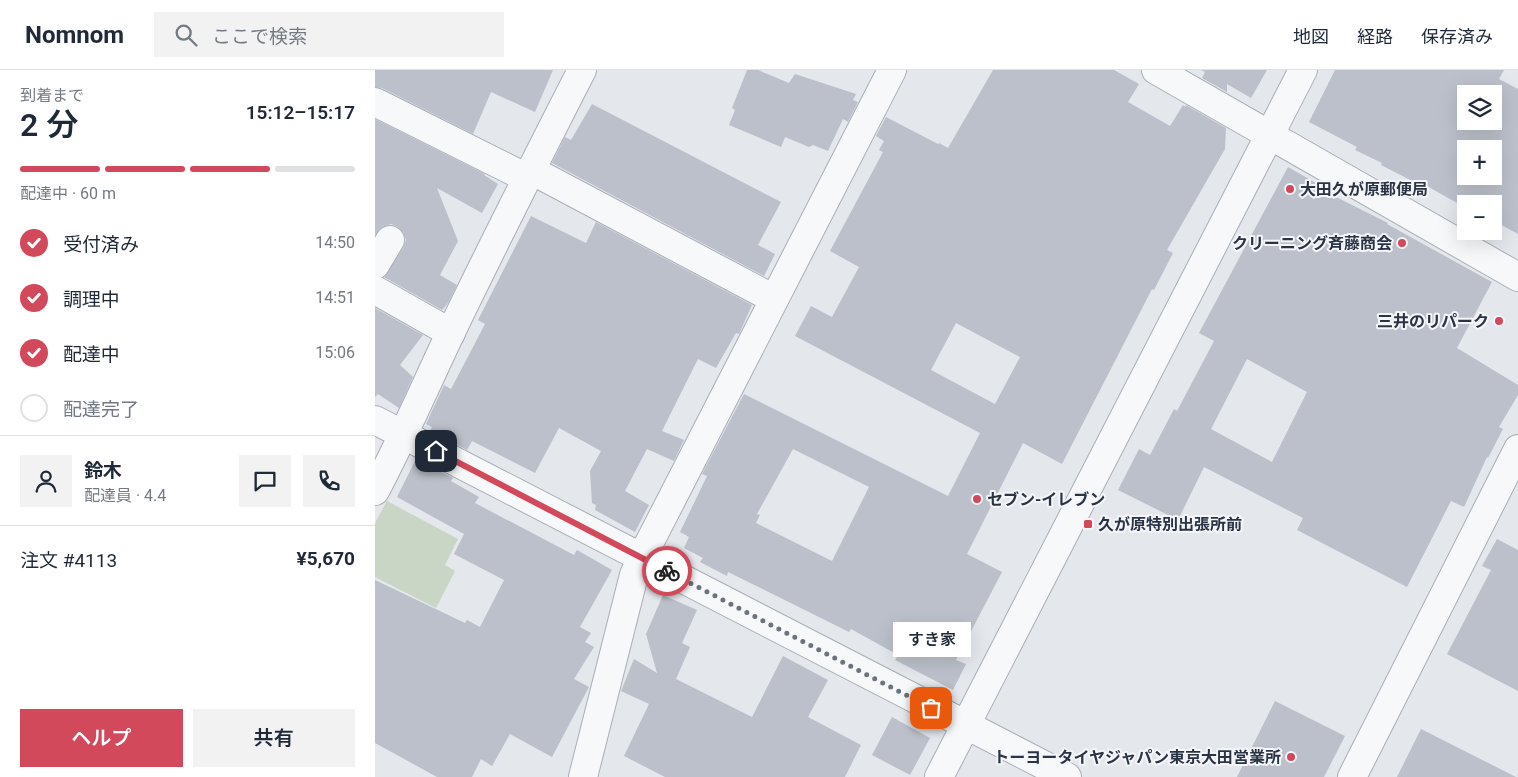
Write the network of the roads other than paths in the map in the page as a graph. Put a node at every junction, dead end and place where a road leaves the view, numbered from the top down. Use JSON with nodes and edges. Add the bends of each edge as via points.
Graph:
{"nodes":[{"id":1,"x":582,"y":70,"type":"edge"},
{"id":2,"x":892,"y":70,"type":"edge"},
{"id":3,"x":1156,"y":70,"type":"edge"},
{"id":4,"x":1303,"y":70,"type":"edge"},
{"id":5,"x":375,"y":102,"type":"edge"},
{"id":6,"x":1269,"y":135,"type":"junction"},
{"id":7,"x":529,"y":174,"type":"junction"},
{"id":8,"x":390,"y":240,"type":"dead end"},
{"id":9,"x":375,"y":265,"type":"edge"},
{"id":10,"x":1518,"y":278,"type":"edge"},
{"id":11,"x":375,"y":290,"type":"edge"},
{"id":12,"x":774,"y":299,"type":"junction"},
{"id":13,"x":451,"y":333,"type":"junction"},
{"id":14,"x":375,"y":420,"type":"edge"},
{"id":15,"x":404,"y":435,"type":"junction"},
{"id":16,"x":1518,"y":449,"type":"edge"},
{"id":17,"x":375,"y":491,"type":"edge"},
{"id":18,"x":642,"y":558,"type":"junction"},
{"id":19,"x":966,"y":725,"type":"junction"},
{"id":20,"x":583,"y":777,"type":"edge"},
{"id":21,"x":939,"y":777,"type":"edge"},
{"id":22,"x":1067,"y":777,"type":"edge"},
{"id":23,"x":1352,"y":777,"type":"edge"}],
"edges":[{"from":1,"to":7,"type":"street"},
{"from":2,"to":12,"type":"street"},
{"from":3,"to":6,"type":"street"},
{"from":4,"to":6,"type":"street"},
{"from":5,"to":7,"type":"street"},
{"from":6,"to":10,"type":"street"},
{"from":6,"to":19,"type":"street"},
{"from":7,"to":12,"type":"street"},
{"from":7,"to":13,"type":"street"},
{"from":8,"to":9,"type":"street"},
{"from":11,"to":13,"type":"street"},
{"from":12,"to":18,"type":"street"},
{"from":13,"to":15,"type":"street"},
{"from":14,"to":15,"type":"street"},
{"from":15,"to":17,"type":"street"},
{"from":15,"to":18,"type":"street"},
{"from":16,"to":23,"type":"street"},
{"from":18,"to":19,"type":"street"},
{"from":18,"to":20,"type":"street","via":[[634,575]]},
{"from":19,"to":21,"type":"street"},
{"from":19,"to":22,"type":"street"}]}
